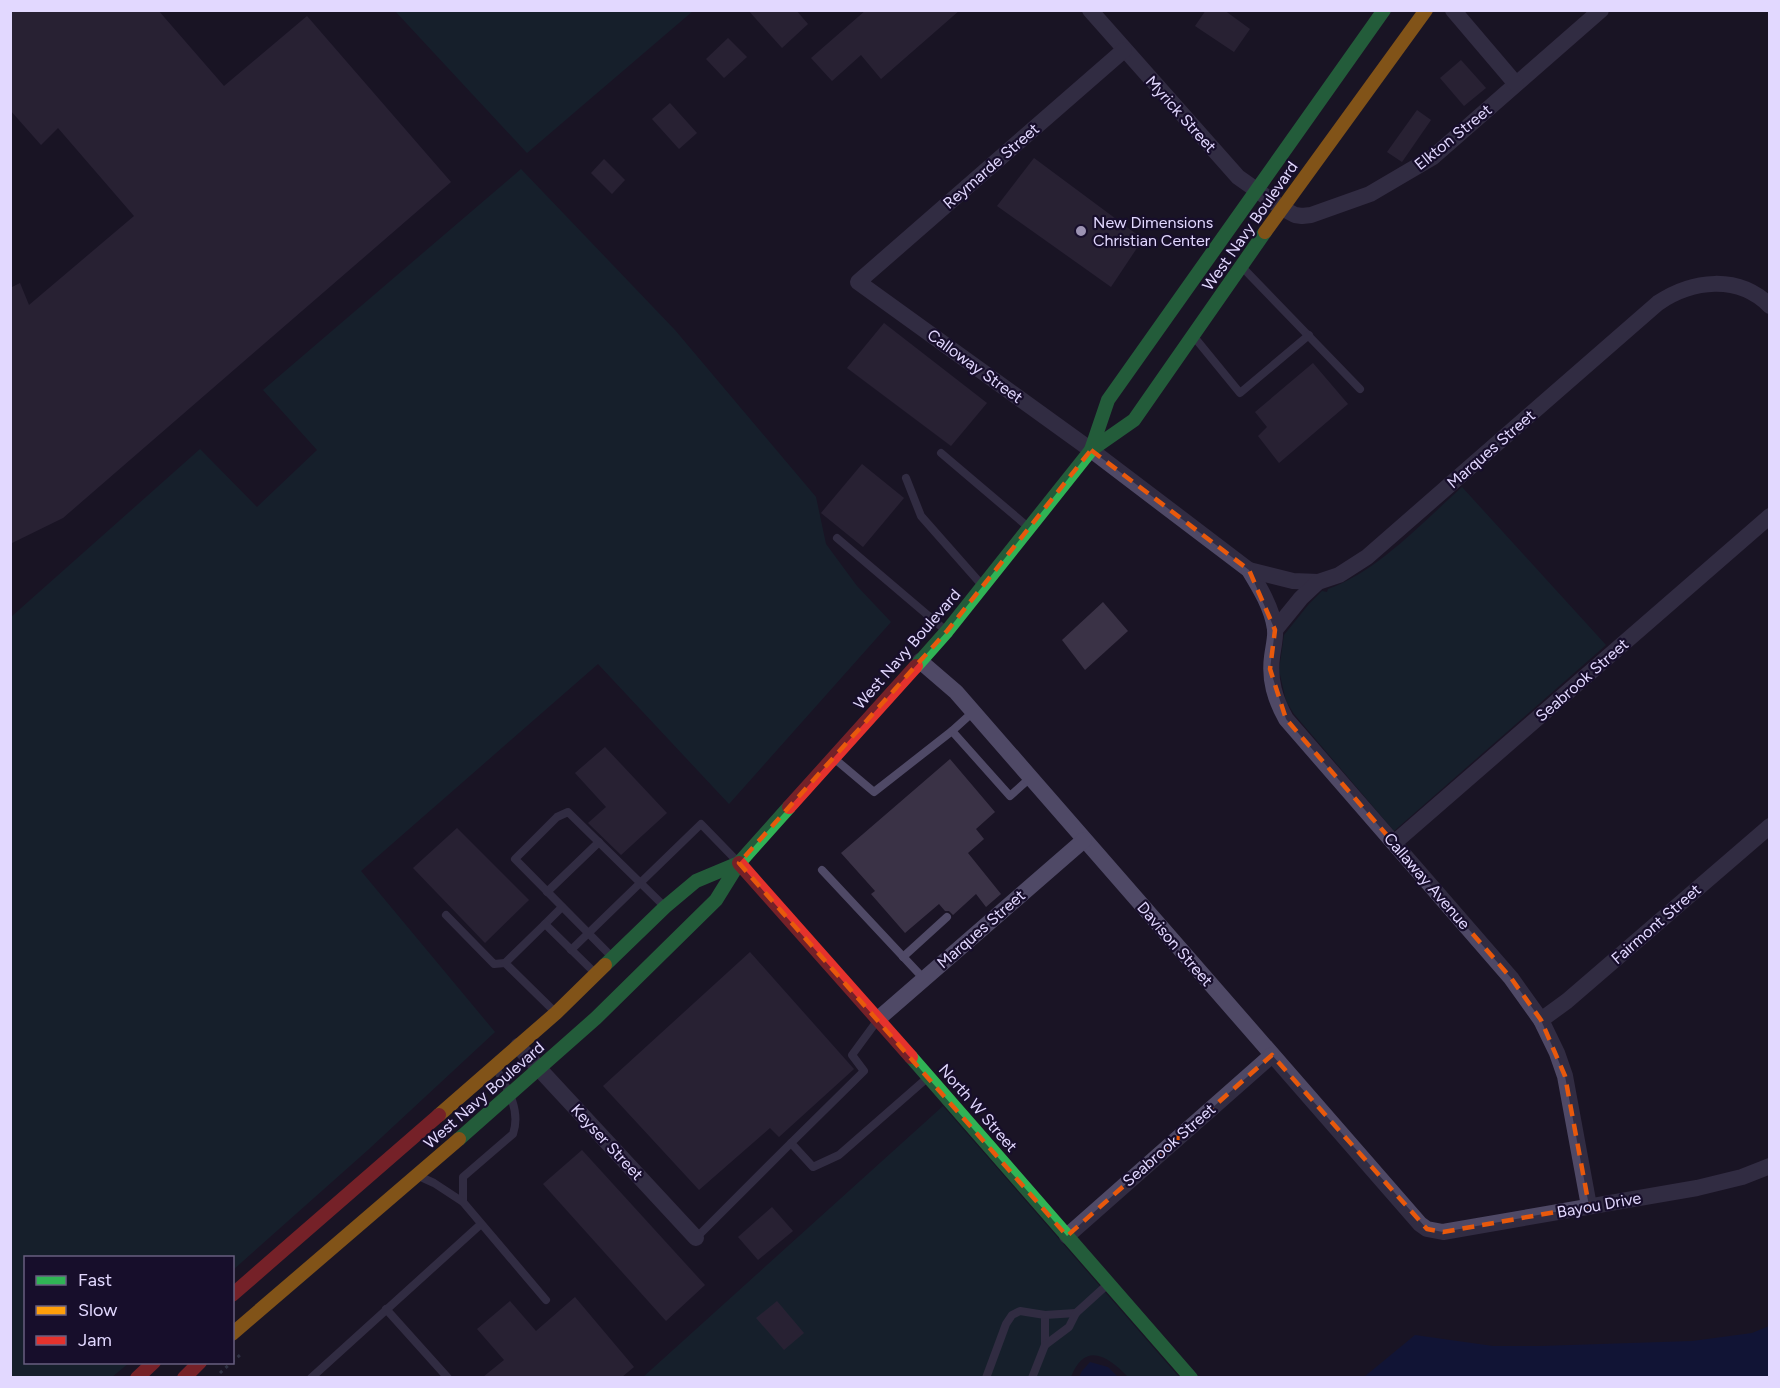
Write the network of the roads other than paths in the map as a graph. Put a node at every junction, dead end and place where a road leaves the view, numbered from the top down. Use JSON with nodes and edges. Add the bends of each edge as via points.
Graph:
{"nodes":[{"id":1,"x":1089,"y":10,"type":"edge"},
{"id":2,"x":1383,"y":10,"type":"edge"},
{"id":3,"x":1426,"y":10,"type":"edge"},
{"id":4,"x":1453,"y":10,"type":"edge"},
{"id":5,"x":1601,"y":10,"type":"edge"},
{"id":6,"x":1124,"y":50,"type":"junction"},
{"id":7,"x":1516,"y":84,"type":"junction"},
{"id":8,"x":1256,"y":190,"type":"junction"},
{"id":9,"x":1282,"y":208,"type":"junction"},
{"id":10,"x":1241,"y":265,"type":"junction"},
{"id":11,"x":858,"y":282,"type":"joint"},
{"id":12,"x":1770,"y":306,"type":"edge"},
{"id":13,"x":1192,"y":335,"type":"junction"},
{"id":14,"x":1309,"y":335,"type":"junction"},
{"id":15,"x":1360,"y":389,"type":"dead end"},
{"id":16,"x":1091,"y":450,"type":"junction"},
{"id":17,"x":941,"y":453,"type":"dead end"},
{"id":18,"x":906,"y":478,"type":"dead end"},
{"id":19,"x":1770,"y":516,"type":"edge"},
{"id":20,"x":1029,"y":528,"type":"junction"},
{"id":21,"x":837,"y":538,"type":"dead end"},
{"id":22,"x":1249,"y":570,"type":"junction"},
{"id":23,"x":1318,"y":582,"type":"junction"},
{"id":24,"x":983,"y":586,"type":"junction"},
{"id":25,"x":1275,"y":630,"type":"junction"},
{"id":26,"x":947,"y":631,"type":"junction"},
{"id":27,"x":920,"y":661,"type":"junction"},
{"id":28,"x":973,"y":712,"type":"junction"},
{"id":29,"x":952,"y":731,"type":"junction"},
{"id":30,"x":834,"y":758,"type":"junction"},
{"id":31,"x":1030,"y":778,"type":"junction"},
{"id":32,"x":1770,"y":826,"type":"edge"},
{"id":33,"x":1084,"y":840,"type":"junction"},
{"id":34,"x":599,"y":842,"type":"junction"},
{"id":35,"x":1394,"y":843,"type":"junction"},
{"id":36,"x":739,"y":862,"type":"junction"},
{"id":37,"x":822,"y":870,"type":"dead end"},
{"id":38,"x":641,"y":882,"type":"junction"},
{"id":39,"x":547,"y":892,"type":"junction"},
{"id":40,"x":562,"y":907,"type":"junction"},
{"id":41,"x":665,"y":907,"type":"junction"},
{"id":42,"x":446,"y":915,"type":"dead end"},
{"id":43,"x":947,"y":917,"type":"dead end"},
{"id":44,"x":545,"y":924,"type":"junction"},
{"id":45,"x":589,"y":933,"type":"junction"},
{"id":46,"x":571,"y":950,"type":"junction"},
{"id":47,"x":903,"y":957,"type":"junction"},
{"id":48,"x":614,"y":959,"type":"junction"},
{"id":49,"x":505,"y":963,"type":"junction"},
{"id":50,"x":597,"y":975,"type":"junction"},
{"id":51,"x":924,"y":979,"type":"junction"},
{"id":52,"x":556,"y":1013,"type":"junction"},
{"id":53,"x":878,"y":1019,"type":"junction"},
{"id":54,"x":1541,"y":1020,"type":"junction"},
{"id":55,"x":518,"y":1046,"type":"junction"},
{"id":56,"x":1272,"y":1055,"type":"junction"},
{"id":57,"x":495,"y":1067,"type":"junction"},
{"id":58,"x":539,"y":1069,"type":"junction"},
{"id":59,"x":928,"y":1077,"type":"junction"},
{"id":60,"x":510,"y":1094,"type":"junction"},
{"id":61,"x":791,"y":1143,"type":"junction"},
{"id":62,"x":1770,"y":1166,"type":"edge"},
{"id":63,"x":417,"y":1176,"type":"junction"},
{"id":64,"x":463,"y":1202,"type":"junction"},
{"id":65,"x":1589,"y":1206,"type":"junction"},
{"id":66,"x":481,"y":1224,"type":"junction"},
{"id":67,"x":1427,"y":1229,"type":"joint"},
{"id":68,"x":1067,"y":1236,"type":"junction"},
{"id":69,"x":696,"y":1238,"type":"joint"},
{"id":70,"x":1109,"y":1284,"type":"junction"},
{"id":71,"x":234,"y":1293,"type":"edge"},
{"id":72,"x":546,"y":1300,"type":"dead end"},
{"id":73,"x":386,"y":1309,"type":"junction"},
{"id":74,"x":1076,"y":1313,"type":"junction"},
{"id":75,"x":1045,"y":1315,"type":"junction"},
{"id":76,"x":234,"y":1332,"type":"edge"},
{"id":77,"x":1045,"y":1345,"type":"junction"},
{"id":78,"x":152,"y":1364,"type":"edge"},
{"id":79,"x":198,"y":1364,"type":"edge"},
{"id":80,"x":137,"y":1377,"type":"edge"},
{"id":81,"x":184,"y":1377,"type":"edge"},
{"id":82,"x":310,"y":1377,"type":"edge"},
{"id":83,"x":448,"y":1377,"type":"edge"},
{"id":84,"x":986,"y":1377,"type":"edge"},
{"id":85,"x":1032,"y":1377,"type":"edge"},
{"id":86,"x":1191,"y":1377,"type":"edge"}],
"edges":[{"from":1,"to":6,"type":"street","name":"Myrick Street"},
{"from":2,"to":8,"type":"main road","name":"West Navy Boulevard"},
{"from":3,"to":9,"type":"main road","name":"West Navy Boulevard"},
{"from":4,"to":7,"type":"street"},
{"from":5,"to":7,"type":"street","name":"Elkton Street"},
{"from":6,"to":8,"type":"street","name":"Myrick Street","via":[[1229,168]]},
{"from":6,"to":11,"type":"street","name":"Reymarde Street"},
{"from":7,"to":9,"type":"street","name":"Elkton Street","via":[[1433,157],[1390,184],[1311,215],[1295,215]]},
{"from":8,"to":9,"type":"street","name":"Myrick Street"},
{"from":8,"to":16,"type":"main road","name":"West Navy Boulevard","via":[[1108,400]]},
{"from":9,"to":10,"type":"main road","name":"West Navy Boulevard"},
{"from":10,"to":13,"type":"main road","name":"West Navy Boulevard"},
{"from":10,"to":14,"type":"lane"},
{"from":11,"to":16,"type":"street","name":"Calloway Street"},
{"from":12,"to":23,"type":"street","name":"Marques Street","via":[[1745,290],[1717,283],[1690,286],[1673,293],[1367,557],[1339,575]]},
{"from":13,"to":14,"type":"lane","via":[[1239,393]]},
{"from":13,"to":16,"type":"main road","name":"West Navy Boulevard","via":[[1134,420]]},
{"from":14,"to":15,"type":"lane"},
{"from":16,"to":20,"type":"main road","name":"West Navy Boulevard"},
{"from":16,"to":22,"type":"street","name":"Callaway Avenue"},
{"from":17,"to":20,"type":"lane"},
{"from":18,"to":24,"type":"lane","via":[[921,516]]},
{"from":19,"to":35,"type":"street","name":"Seabrook Street"},
{"from":20,"to":24,"type":"main road","name":"West Navy Boulevard"},
{"from":21,"to":26,"type":"lane"},
{"from":22,"to":23,"type":"street","name":"Callaway Avenue","via":[[1293,581]]},
{"from":22,"to":25,"type":"street","name":"Callaway Avenue","via":[[1262,592]]},
{"from":23,"to":25,"type":"street","name":"Marques Street"},
{"from":24,"to":26,"type":"main road","name":"West Navy Boulevard"},
{"from":25,"to":35,"type":"street","name":"Callaway Avenue","via":[[1272,687],[1286,719]]},
{"from":26,"to":27,"type":"main road","name":"West Navy Boulevard"},
{"from":27,"to":28,"type":"street","name":"Davison Street"},
{"from":27,"to":30,"type":"main road","name":"West Navy Boulevard"},
{"from":28,"to":29,"type":"lane"},
{"from":28,"to":31,"type":"street","name":"Davison Street"},
{"from":29,"to":30,"type":"lane","via":[[874,792]]},
{"from":29,"to":31,"type":"lane","via":[[1010,796]]},
{"from":30,"to":36,"type":"main road","name":"West Navy Boulevard"},
{"from":31,"to":33,"type":"street","name":"Davison Street"},
{"from":32,"to":54,"type":"street","name":"Fairmont Street"},
{"from":33,"to":51,"type":"street","name":"Marques Street"},
{"from":33,"to":56,"type":"street","name":"Davison Street"},
{"from":34,"to":38,"type":"lane"},
{"from":34,"to":39,"type":"lane"},
{"from":34,"to":39,"type":"lane","via":[[568,812],[557,817],[516,859]]},
{"from":35,"to":54,"type":"street","name":"Callaway Avenue","via":[[1511,978]]},
{"from":36,"to":38,"type":"lane","via":[[701,824]]},
{"from":36,"to":41,"type":"main road","name":"West Navy Boulevard","via":[[696,881]]},
{"from":36,"to":53,"type":"main road","name":"North W Street"},
{"from":36,"to":58,"type":"main road","name":"West Navy Boulevard","via":[[716,900]]},
{"from":37,"to":47,"type":"lane"},
{"from":38,"to":41,"type":"lane"},
{"from":38,"to":45,"type":"lane"},
{"from":39,"to":40,"type":"lane"},
{"from":40,"to":44,"type":"lane"},
{"from":40,"to":45,"type":"lane"},
{"from":41,"to":48,"type":"main road","name":"West Navy Boulevard"},
{"from":42,"to":49,"type":"lane","via":[[494,964]]},
{"from":43,"to":47,"type":"lane"},
{"from":44,"to":46,"type":"lane"},
{"from":44,"to":49,"type":"lane"},
{"from":45,"to":46,"type":"lane"},
{"from":45,"to":48,"type":"lane"},
{"from":46,"to":50,"type":"lane"},
{"from":47,"to":51,"type":"lane"},
{"from":48,"to":50,"type":"main road","name":"West Navy Boulevard"},
{"from":49,"to":52,"type":"lane"},
{"from":50,"to":52,"type":"main road","name":"West Navy Boulevard"},
{"from":51,"to":53,"type":"street","name":"Marques Street"},
{"from":52,"to":55,"type":"main road","name":"West Navy Boulevard"},
{"from":53,"to":59,"type":"main road","name":"North W Street"},
{"from":53,"to":61,"type":"lane","via":[[852,1055],[864,1071]]},
{"from":54,"to":65,"type":"street","name":"Callaway Avenue","via":[[1564,1076]]},
{"from":55,"to":57,"type":"main road","name":"West Navy Boulevard"},
{"from":55,"to":58,"type":"street","name":"Keyser Street"},
{"from":56,"to":67,"type":"street","name":"Davison Street"},
{"from":56,"to":68,"type":"street","name":"Seabrook Street"},
{"from":57,"to":60,"type":"lane"},
{"from":57,"to":71,"type":"main road","name":"West Navy Boulevard"},
{"from":58,"to":60,"type":"main road","name":"West Navy Boulevard"},
{"from":58,"to":69,"type":"street","name":"Keyser Street"},
{"from":59,"to":61,"type":"lane","via":[[839,1155],[813,1167]]},
{"from":59,"to":68,"type":"main road","name":"North W Street"},
{"from":60,"to":63,"type":"main road","name":"West Navy Boulevard"},
{"from":60,"to":64,"type":"lane","via":[[516,1125],[513,1134],[463,1177]]},
{"from":61,"to":69,"type":"lane"},
{"from":62,"to":65,"type":"street","name":"Bayou Drive","via":[[1697,1188]]},
{"from":63,"to":64,"type":"lane"},
{"from":63,"to":76,"type":"main road","name":"West Navy Boulevard"},
{"from":64,"to":66,"type":"lane"},
{"from":65,"to":67,"type":"street","name":"Bayou Drive","via":[[1443,1232]]},
{"from":66,"to":72,"type":"lane"},
{"from":66,"to":73,"type":"lane"},
{"from":68,"to":70,"type":"main road","name":"North W Street"},
{"from":70,"to":74,"type":"lane"},
{"from":70,"to":86,"type":"main road","name":"North W Street"},
{"from":73,"to":82,"type":"lane"},
{"from":73,"to":83,"type":"lane"},
{"from":74,"to":75,"type":"lane"},
{"from":74,"to":77,"type":"lane","via":[[1069,1327]]},
{"from":75,"to":77,"type":"lane"},
{"from":75,"to":84,"type":"lane","via":[[1020,1311],[1012,1315]]},
{"from":77,"to":85,"type":"lane"},
{"from":78,"to":80,"type":"main road"},
{"from":79,"to":81,"type":"main road"}]}
